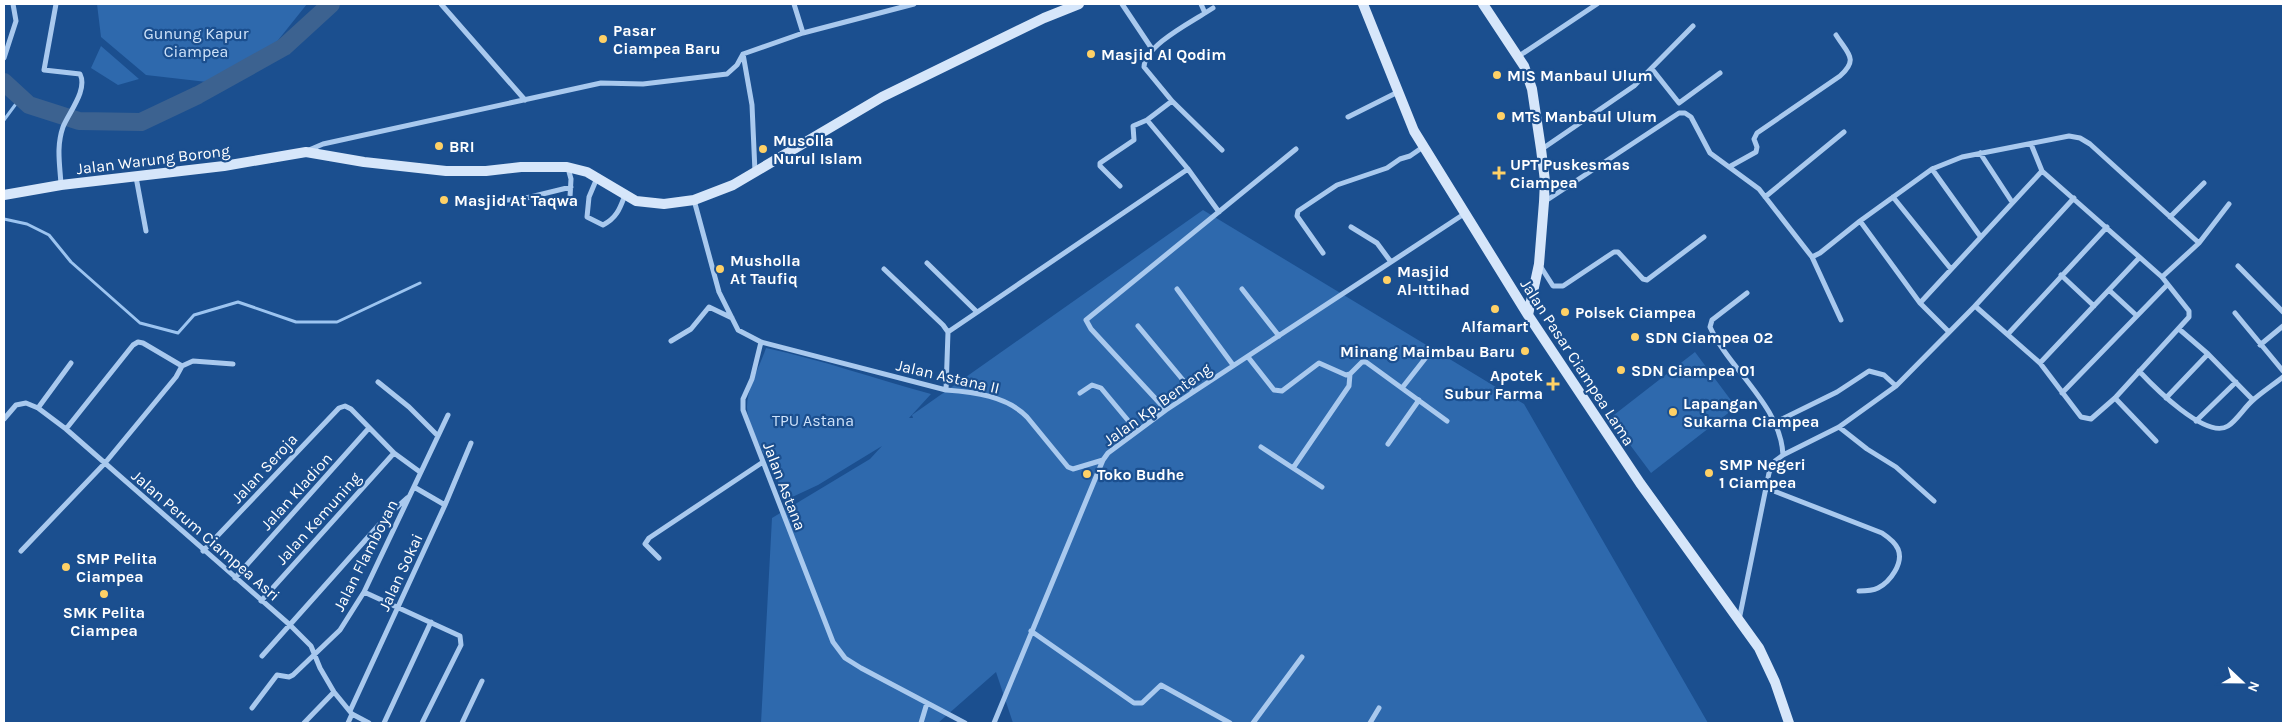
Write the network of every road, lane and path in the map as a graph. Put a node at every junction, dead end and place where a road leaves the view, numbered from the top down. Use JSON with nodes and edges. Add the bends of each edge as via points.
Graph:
{"nodes":[{"id":1,"x":13,"y":4,"type":"edge"},
{"id":2,"x":56,"y":4,"type":"edge"},
{"id":3,"x":441,"y":4,"type":"edge"},
{"id":4,"x":794,"y":4,"type":"edge"},
{"id":5,"x":914,"y":4,"type":"edge"},
{"id":6,"x":1080,"y":4,"type":"edge"},
{"id":7,"x":1122,"y":4,"type":"edge"},
{"id":8,"x":1201,"y":4,"type":"edge"},
{"id":9,"x":1363,"y":4,"type":"edge"},
{"id":10,"x":1483,"y":4,"type":"edge"},
{"id":11,"x":1596,"y":4,"type":"edge"},
{"id":12,"x":896,"y":6,"type":"edge"},
{"id":13,"x":1213,"y":8,"type":"dead end"},
{"id":14,"x":1205,"y":13,"type":"junction"},
{"id":15,"x":1693,"y":26,"type":"dead end"},
{"id":16,"x":803,"y":33,"type":"junction"},
{"id":17,"x":1836,"y":35,"type":"dead end"},
{"id":18,"x":1152,"y":49,"type":"junction"},
{"id":19,"x":743,"y":54,"type":"junction"},
{"id":20,"x":1519,"y":56,"type":"junction"},
{"id":21,"x":4,"y":57,"type":"edge"},
{"id":22,"x":1652,"y":69,"type":"junction"},
{"id":23,"x":1720,"y":73,"type":"dead end"},
{"id":24,"x":1398,"y":92,"type":"junction"},
{"id":25,"x":525,"y":100,"type":"junction"},
{"id":26,"x":1172,"y":102,"type":"junction"},
{"id":27,"x":1348,"y":117,"type":"dead end"},
{"id":28,"x":1147,"y":120,"type":"junction"},
{"id":29,"x":1844,"y":132,"type":"dead end"},
{"id":30,"x":2031,"y":144,"type":"junction"},
{"id":31,"x":1424,"y":147,"type":"junction"},
{"id":32,"x":1296,"y":149,"type":"dead end"},
{"id":33,"x":1541,"y":149,"type":"junction"},
{"id":34,"x":1222,"y":150,"type":"dead end"},
{"id":35,"x":306,"y":152,"type":"junction"},
{"id":36,"x":1980,"y":154,"type":"junction"},
{"id":37,"x":568,"y":167,"type":"junction"},
{"id":38,"x":1729,"y":167,"type":"junction"},
{"id":39,"x":1188,"y":169,"type":"junction"},
{"id":40,"x":1932,"y":169,"type":"junction"},
{"id":41,"x":2042,"y":171,"type":"junction"},
{"id":42,"x":755,"y":172,"type":"junction"},
{"id":43,"x":136,"y":176,"type":"junction"},
{"id":44,"x":597,"y":178,"type":"junction"},
{"id":45,"x":2204,"y":183,"type":"dead end"},
{"id":46,"x":61,"y":185,"type":"junction"},
{"id":47,"x":1120,"y":186,"type":"dead end"},
{"id":48,"x":571,"y":187,"type":"junction"},
{"id":49,"x":4,"y":195,"type":"edge"},
{"id":50,"x":625,"y":195,"type":"junction"},
{"id":51,"x":570,"y":197,"type":"dead end"},
{"id":52,"x":1765,"y":197,"type":"junction"},
{"id":53,"x":1893,"y":197,"type":"junction"},
{"id":54,"x":2074,"y":198,"type":"junction"},
{"id":55,"x":470,"y":200,"type":"dead end"},
{"id":56,"x":694,"y":200,"type":"junction"},
{"id":57,"x":1544,"y":202,"type":"junction"},
{"id":58,"x":2012,"y":202,"type":"junction"},
{"id":59,"x":2229,"y":204,"type":"dead end"},
{"id":60,"x":1220,"y":212,"type":"junction"},
{"id":61,"x":1464,"y":214,"type":"junction"},
{"id":62,"x":2170,"y":217,"type":"junction"},
{"id":63,"x":1860,"y":220,"type":"junction"},
{"id":64,"x":2107,"y":226,"type":"junction"},
{"id":65,"x":1351,"y":227,"type":"dead end"},
{"id":66,"x":146,"y":231,"type":"dead end"},
{"id":67,"x":1980,"y":236,"type":"junction"},
{"id":68,"x":1704,"y":237,"type":"dead end"},
{"id":69,"x":2199,"y":243,"type":"junction"},
{"id":70,"x":1323,"y":253,"type":"dead end"},
{"id":71,"x":1812,"y":257,"type":"junction"},
{"id":72,"x":2139,"y":258,"type":"junction"},
{"id":73,"x":1391,"y":262,"type":"junction"},
{"id":74,"x":927,"y":264,"type":"dead end"},
{"id":75,"x":1539,"y":264,"type":"junction"},
{"id":76,"x":2238,"y":266,"type":"dead end"},
{"id":77,"x":1951,"y":268,"type":"junction"},
{"id":78,"x":884,"y":269,"type":"dead end"},
{"id":79,"x":2061,"y":275,"type":"junction"},
{"id":80,"x":2162,"y":277,"type":"junction"},
{"id":81,"x":2167,"y":285,"type":"junction"},
{"id":82,"x":1177,"y":289,"type":"dead end"},
{"id":83,"x":1242,"y":289,"type":"dead end"},
{"id":84,"x":2108,"y":290,"type":"junction"},
{"id":85,"x":1747,"y":293,"type":"dead end"},
{"id":86,"x":1920,"y":303,"type":"junction"},
{"id":87,"x":1974,"y":306,"type":"junction"},
{"id":88,"x":2094,"y":306,"type":"junction"},
{"id":89,"x":977,"y":312,"type":"junction"},
{"id":90,"x":2283,"y":312,"type":"edge"},
{"id":91,"x":2235,"y":313,"type":"dead end"},
{"id":92,"x":1528,"y":315,"type":"junction"},
{"id":93,"x":2136,"y":315,"type":"junction"},
{"id":94,"x":733,"y":318,"type":"junction"},
{"id":95,"x":1841,"y":320,"type":"dead end"},
{"id":96,"x":1138,"y":326,"type":"dead end"},
{"id":97,"x":2283,"y":326,"type":"edge"},
{"id":98,"x":2179,"y":329,"type":"junction"},
{"id":99,"x":948,"y":332,"type":"junction"},
{"id":100,"x":1949,"y":332,"type":"junction"},
{"id":101,"x":2008,"y":334,"type":"junction"},
{"id":102,"x":1279,"y":336,"type":"junction"},
{"id":103,"x":671,"y":342,"type":"dead end"},
{"id":104,"x":761,"y":342,"type":"junction"},
{"id":105,"x":2260,"y":345,"type":"junction"},
{"id":106,"x":1431,"y":350,"type":"dead end"},
{"id":107,"x":2208,"y":354,"type":"junction"},
{"id":108,"x":1248,"y":357,"type":"junction"},
{"id":109,"x":71,"y":363,"type":"dead end"},
{"id":110,"x":2040,"y":363,"type":"junction"},
{"id":111,"x":233,"y":364,"type":"dead end"},
{"id":112,"x":1233,"y":365,"type":"junction"},
{"id":113,"x":182,"y":366,"type":"junction"},
{"id":114,"x":2138,"y":371,"type":"junction"},
{"id":115,"x":2283,"y":371,"type":"edge"},
{"id":116,"x":1350,"y":374,"type":"junction"},
{"id":117,"x":2283,"y":377,"type":"edge"},
{"id":118,"x":378,"y":382,"type":"dead end"},
{"id":119,"x":2236,"y":382,"type":"junction"},
{"id":120,"x":1896,"y":386,"type":"junction"},
{"id":121,"x":1402,"y":388,"type":"junction"},
{"id":122,"x":946,"y":390,"type":"junction"},
{"id":123,"x":1193,"y":392,"type":"junction"},
{"id":124,"x":1080,"y":393,"type":"dead end"},
{"id":125,"x":2062,"y":394,"type":"junction"},
{"id":126,"x":2114,"y":398,"type":"junction"},
{"id":127,"x":2166,"y":398,"type":"junction"},
{"id":128,"x":1419,"y":400,"type":"junction"},
{"id":129,"x":2254,"y":400,"type":"junction"},
{"id":130,"x":38,"y":408,"type":"junction"},
{"id":131,"x":1166,"y":410,"type":"junction"},
{"id":132,"x":448,"y":415,"type":"dead end"},
{"id":133,"x":4,"y":419,"type":"edge"},
{"id":134,"x":1447,"y":421,"type":"dead end"},
{"id":135,"x":2196,"y":421,"type":"junction"},
{"id":136,"x":1774,"y":423,"type":"junction"},
{"id":137,"x":1839,"y":427,"type":"junction"},
{"id":138,"x":369,"y":428,"type":"junction"},
{"id":139,"x":66,"y":429,"type":"junction"},
{"id":140,"x":1136,"y":430,"type":"junction"},
{"id":141,"x":438,"y":436,"type":"junction"},
{"id":142,"x":2156,"y":440,"type":"dead end"},
{"id":143,"x":471,"y":443,"type":"dead end"},
{"id":144,"x":1388,"y":444,"type":"dead end"},
{"id":145,"x":1260,"y":447,"type":"dead end"},
{"id":146,"x":394,"y":453,"type":"junction"},
{"id":147,"x":1783,"y":455,"type":"junction"},
{"id":148,"x":1103,"y":460,"type":"junction"},
{"id":149,"x":763,"y":462,"type":"junction"},
{"id":150,"x":105,"y":463,"type":"junction"},
{"id":151,"x":1293,"y":468,"type":"junction"},
{"id":152,"x":420,"y":472,"type":"junction"},
{"id":153,"x":414,"y":487,"type":"junction"},
{"id":154,"x":1322,"y":487,"type":"dead end"},
{"id":155,"x":1766,"y":488,"type":"junction"},
{"id":156,"x":409,"y":496,"type":"junction"},
{"id":157,"x":1934,"y":501,"type":"dead end"},
{"id":158,"x":445,"y":505,"type":"junction"},
{"id":159,"x":21,"y":550,"type":"dead end"},
{"id":160,"x":204,"y":551,"type":"junction"},
{"id":161,"x":659,"y":558,"type":"dead end"},
{"id":162,"x":235,"y":578,"type":"junction"},
{"id":163,"x":1859,"y":591,"type":"dead end"},
{"id":164,"x":364,"y":592,"type":"junction"},
{"id":165,"x":261,"y":601,"type":"junction"},
{"id":166,"x":398,"y":608,"type":"junction"},
{"id":167,"x":1739,"y":620,"type":"junction"},
{"id":168,"x":430,"y":622,"type":"junction"},
{"id":169,"x":290,"y":624,"type":"junction"},
{"id":170,"x":1031,"y":631,"type":"junction"},
{"id":171,"x":315,"y":654,"type":"junction"},
{"id":172,"x":262,"y":656,"type":"dead end"},
{"id":173,"x":1302,"y":657,"type":"dead end"},
{"id":174,"x":482,"y":681,"type":"dead end"},
{"id":175,"x":334,"y":692,"type":"junction"},
{"id":176,"x":927,"y":703,"type":"junction"},
{"id":177,"x":252,"y":708,"type":"dead end"},
{"id":178,"x":1378,"y":708,"type":"dead end"},
{"id":179,"x":351,"y":712,"type":"junction"},
{"id":180,"x":304,"y":723,"type":"edge"},
{"id":181,"x":348,"y":723,"type":"edge"},
{"id":182,"x":369,"y":723,"type":"edge"},
{"id":183,"x":384,"y":723,"type":"edge"},
{"id":184,"x":422,"y":723,"type":"edge"},
{"id":185,"x":462,"y":723,"type":"edge"},
{"id":186,"x":921,"y":723,"type":"edge"},
{"id":187,"x":965,"y":723,"type":"edge"},
{"id":188,"x":994,"y":723,"type":"edge"},
{"id":189,"x":1230,"y":723,"type":"edge"},
{"id":190,"x":1253,"y":723,"type":"edge"},
{"id":191,"x":1370,"y":723,"type":"edge"},
{"id":192,"x":1789,"y":723,"type":"edge"}],
"edges":[{"from":1,"to":21,"type":"street","via":[[16,21]]},
{"from":2,"to":46,"type":"street","via":[[44,70],[80,74],[83,84],[58,147]]},
{"from":3,"to":25,"type":"street"},
{"from":4,"to":16,"type":"street"},
{"from":5,"to":12,"type":"street"},
{"from":6,"to":42,"type":"main road","via":[[1044,18],[882,97]]},
{"from":7,"to":18,"type":"street"},
{"from":8,"to":14,"type":"street"},
{"from":9,"to":24,"type":"main road","name":"Jalan Pasar Ciampea Lama"},
{"from":10,"to":20,"type":"main road"},
{"from":11,"to":20,"type":"street"},
{"from":12,"to":16,"type":"street"},
{"from":13,"to":14,"type":"street"},
{"from":14,"to":18,"type":"street"},
{"from":15,"to":22,"type":"street"},
{"from":16,"to":19,"type":"street"},
{"from":17,"to":38,"type":"street","via":[[1849,55],[1850,67],[1757,133],[1754,139],[1756,152]]},
{"from":18,"to":26,"type":"street","via":[[1144,67]]},
{"from":19,"to":25,"type":"street","via":[[728,74],[643,84],[601,83]]},
{"from":19,"to":42,"type":"street","via":[[753,113]]},
{"from":20,"to":33,"type":"main road","via":[[1532,89]]},
{"from":22,"to":23,"type":"street","via":[[1678,103]]},
{"from":22,"to":33,"type":"street","via":[[1634,86]]},
{"from":24,"to":27,"type":"street"},
{"from":24,"to":31,"type":"main road","name":"Jalan Pasar Ciampea Lama"},
{"from":25,"to":35,"type":"street","via":[[323,144]]},
{"from":26,"to":28,"type":"street"},
{"from":26,"to":34,"type":"street"},
{"from":28,"to":39,"type":"street"},
{"from":28,"to":47,"type":"street","via":[[1133,126],[1134,140],[1100,163]]},
{"from":29,"to":52,"type":"street"},
{"from":30,"to":36,"type":"street"},
{"from":30,"to":41,"type":"street"},
{"from":30,"to":62,"type":"street","via":[[2069,136],[2080,138]]},
{"from":31,"to":61,"type":"main road","name":"Jalan Pasar Ciampea Lama"},
{"from":31,"to":70,"type":"street","via":[[1387,168],[1337,185],[1298,211],[1297,216]]},
{"from":32,"to":60,"type":"street"},
{"from":33,"to":57,"type":"main road"},
{"from":35,"to":37,"type":"main road","via":[[446,171]]},
{"from":35,"to":43,"type":"main road","name":"Jalan Warung Borong"},
{"from":36,"to":40,"type":"street","via":[[1962,157]]},
{"from":36,"to":58,"type":"street"},
{"from":37,"to":44,"type":"main road"},
{"from":37,"to":48,"type":"street"},
{"from":38,"to":52,"type":"street","via":[[1748,179]]},
{"from":38,"to":57,"type":"street","via":[[1710,153],[1690,117],[1679,113]]},
{"from":39,"to":60,"type":"street"},
{"from":39,"to":89,"type":"street"},
{"from":40,"to":53,"type":"street"},
{"from":40,"to":67,"type":"street"},
{"from":41,"to":54,"type":"street"},
{"from":41,"to":58,"type":"street"},
{"from":42,"to":56,"type":"main road"},
{"from":43,"to":46,"type":"main road","name":"Jalan Warung Borong"},
{"from":43,"to":66,"type":"street"},
{"from":44,"to":50,"type":"main road"},
{"from":44,"to":50,"type":"street","via":[[589,198],[587,217],[606,224],[619,212]]},
{"from":45,"to":62,"type":"street"},
{"from":46,"to":49,"type":"main road","name":"Jalan Warung Borong"},
{"from":48,"to":51,"type":"street"},
{"from":48,"to":55,"type":"street","via":[[518,200]]},
{"from":50,"to":56,"type":"main road","via":[[636,201],[652,203]]},
{"from":52,"to":71,"type":"street"},
{"from":53,"to":63,"type":"street"},
{"from":53,"to":77,"type":"street"},
{"from":54,"to":64,"type":"street"},
{"from":54,"to":87,"type":"street"},
{"from":56,"to":94,"type":"street","via":[[719,292]]},
{"from":57,"to":75,"type":"main road"},
{"from":58,"to":67,"type":"street"},
{"from":59,"to":69,"type":"street"},
{"from":60,"to":131,"type":"street","via":[[1086,320]]},
{"from":61,"to":73,"type":"street","name":"Jalan Kp. Benteng"},
{"from":61,"to":92,"type":"main road","name":"Jalan Pasar Ciampea Lama"},
{"from":62,"to":69,"type":"street"},
{"from":63,"to":71,"type":"street"},
{"from":63,"to":86,"type":"street"},
{"from":64,"to":72,"type":"street"},
{"from":64,"to":79,"type":"street"},
{"from":65,"to":73,"type":"street","via":[[1377,243]]},
{"from":67,"to":77,"type":"street"},
{"from":68,"to":75,"type":"street","via":[[1648,280],[1643,279],[1618,252],[1558,287],[1553,286]]},
{"from":69,"to":80,"type":"street"},
{"from":71,"to":95,"type":"street"},
{"from":72,"to":80,"type":"street"},
{"from":72,"to":84,"type":"street"},
{"from":73,"to":102,"type":"street","name":"Jalan Kp. Benteng"},
{"from":74,"to":89,"type":"street"},
{"from":75,"to":92,"type":"main road"},
{"from":76,"to":90,"type":"street"},
{"from":77,"to":86,"type":"street"},
{"from":78,"to":99,"type":"street"},
{"from":79,"to":88,"type":"street"},
{"from":79,"to":101,"type":"street"},
{"from":80,"to":81,"type":"street"},
{"from":81,"to":93,"type":"street"},
{"from":81,"to":98,"type":"street","via":[[2190,314]]},
{"from":82,"to":112,"type":"street"},
{"from":83,"to":102,"type":"street"},
{"from":84,"to":88,"type":"street"},
{"from":84,"to":93,"type":"street"},
{"from":85,"to":136,"type":"street","via":[[1712,320],[1710,327]]},
{"from":86,"to":100,"type":"street"},
{"from":87,"to":100,"type":"street"},
{"from":87,"to":101,"type":"street"},
{"from":88,"to":110,"type":"street"},
{"from":89,"to":99,"type":"street"},
{"from":91,"to":105,"type":"street"},
{"from":92,"to":167,"type":"main road","name":"Jalan Pasar Ciampea Lama","via":[[1640,483]]},
{"from":93,"to":125,"type":"street"},
{"from":94,"to":103,"type":"street","via":[[708,307],[691,329]]},
{"from":94,"to":104,"type":"street","via":[[738,330]]},
{"from":96,"to":123,"type":"street"},
{"from":97,"to":105,"type":"street"},
{"from":98,"to":107,"type":"street"},
{"from":98,"to":114,"type":"street"},
{"from":99,"to":122,"type":"street"},
{"from":100,"to":120,"type":"street"},
{"from":101,"to":110,"type":"street"},
{"from":102,"to":108,"type":"street","name":"Jalan Kp. Benteng"},
{"from":104,"to":122,"type":"street","name":"Jalan Astana II"},
{"from":104,"to":149,"type":"street","name":"Jalan Astana","via":[[755,371],[742,399],[743,410]]},
{"from":105,"to":115,"type":"street"},
{"from":106,"to":121,"type":"street"},
{"from":107,"to":119,"type":"street"},
{"from":107,"to":127,"type":"street"},
{"from":108,"to":112,"type":"street","name":"Jalan Kp. Benteng"},
{"from":108,"to":116,"type":"street","via":[[1278,392],[1319,363],[1342,374]]},
{"from":109,"to":130,"type":"street"},
{"from":110,"to":125,"type":"street"},
{"from":111,"to":113,"type":"street","via":[[193,361]]},
{"from":112,"to":123,"type":"street","name":"Jalan Kp. Benteng"},
{"from":113,"to":139,"type":"street","via":[[138,342]]},
{"from":113,"to":150,"type":"street"},
{"from":114,"to":126,"type":"street"},
{"from":114,"to":127,"type":"street"},
{"from":116,"to":121,"type":"street","via":[[1359,364],[1366,362]]},
{"from":116,"to":151,"type":"street","via":[[1349,386]]},
{"from":117,"to":129,"type":"street"},
{"from":118,"to":141,"type":"street"},
{"from":119,"to":129,"type":"street"},
{"from":119,"to":135,"type":"street"},
{"from":120,"to":136,"type":"street","via":[[1884,375],[1868,372],[1815,404]]},
{"from":120,"to":137,"type":"street"},
{"from":121,"to":128,"type":"street"},
{"from":122,"to":148,"type":"street","name":"Jalan Astana II","via":[[973,392],[1009,403],[1020,410],[1068,467],[1073,469]]},
{"from":123,"to":131,"type":"street","name":"Jalan Kp. Benteng"},
{"from":124,"to":140,"type":"street","via":[[1092,385],[1101,388]]},
{"from":125,"to":126,"type":"street","via":[[2086,420]]},
{"from":126,"to":142,"type":"street"},
{"from":127,"to":135,"type":"street"},
{"from":128,"to":134,"type":"street"},
{"from":128,"to":144,"type":"street"},
{"from":129,"to":135,"type":"street","via":[[2223,428]]},
{"from":130,"to":133,"type":"street","via":[[26,402],[20,403]]},
{"from":130,"to":139,"type":"street","name":"Jalan Perum Ciampea Asri"},
{"from":131,"to":140,"type":"street","name":"Jalan Kp. Benteng"},
{"from":132,"to":141,"type":"street","name":"Jalan Flamboyan"},
{"from":136,"to":147,"type":"street","via":[[1781,438]]},
{"from":137,"to":147,"type":"street"},
{"from":137,"to":157,"type":"street","via":[[1896,467]]},
{"from":138,"to":146,"type":"street"},
{"from":138,"to":160,"type":"street","name":"Jalan Seroja","via":[[352,409],[346,406],[339,408]]},
{"from":138,"to":162,"type":"street","name":"Jalan Kladion"},
{"from":139,"to":150,"type":"street","name":"Jalan Perum Ciampea Asri"},
{"from":140,"to":148,"type":"street","name":"Jalan Kp. Benteng"},
{"from":141,"to":152,"type":"street","name":"Jalan Flamboyan"},
{"from":143,"to":158,"type":"street","name":"Jalan Sokai"},
{"from":145,"to":151,"type":"street"},
{"from":146,"to":152,"type":"street"},
{"from":146,"to":165,"type":"street","name":"Jalan Kemuning"},
{"from":147,"to":155,"type":"street","via":[[1771,466]]},
{"from":148,"to":170,"type":"street","name":"Jalan Kp. Benteng"},
{"from":149,"to":161,"type":"street","via":[[649,538],[646,544]]},
{"from":149,"to":176,"type":"street","name":"Jalan Astana","via":[[833,642],[845,658],[860,668]]},
{"from":150,"to":159,"type":"street"},
{"from":150,"to":160,"type":"street","name":"Jalan Perum Ciampea Asri"},
{"from":151,"to":154,"type":"street"},
{"from":152,"to":153,"type":"street","name":"Jalan Flamboyan"},
{"from":153,"to":156,"type":"street","name":"Jalan Flamboyan"},
{"from":153,"to":158,"type":"street"},
{"from":155,"to":163,"type":"street","via":[[1882,533],[1896,545],[1899,559],[1890,579],[1878,588]]},
{"from":155,"to":167,"type":"street"},
{"from":156,"to":164,"type":"street","name":"Jalan Flamboyan"},
{"from":156,"to":169,"type":"street","via":[[386,517]]},
{"from":158,"to":166,"type":"street","name":"Jalan Sokai"},
{"from":160,"to":162,"type":"street","name":"Jalan Perum Ciampea Asri"},
{"from":162,"to":165,"type":"street","name":"Jalan Perum Ciampea Asri"},
{"from":164,"to":166,"type":"street"},
{"from":164,"to":171,"type":"street","name":"Jalan Flamboyan","via":[[340,630]]},
{"from":165,"to":169,"type":"street","name":"Jalan Perum Ciampea Asri"},
{"from":166,"to":168,"type":"street"},
{"from":166,"to":179,"type":"street","name":"Jalan Sokai"},
{"from":167,"to":192,"type":"main road","name":"Jalan Pasar Ciampea Lama","via":[[1766,661]]},
{"from":168,"to":183,"type":"street"},
{"from":168,"to":184,"type":"street","via":[[457,633],[462,640]]},
{"from":169,"to":171,"type":"street","name":"Jalan Perum Ciampea Asri"},
{"from":169,"to":172,"type":"street"},
{"from":170,"to":188,"type":"street","name":"Jalan Kp. Benteng"},
{"from":170,"to":189,"type":"street","via":[[1134,703],[1142,703],[1161,685]]},
{"from":171,"to":175,"type":"street","name":"Jalan Perum Ciampea Asri"},
{"from":171,"to":177,"type":"street","name":"Jalan Flamboyan","via":[[291,676],[278,674]]},
{"from":173,"to":190,"type":"street"},
{"from":174,"to":185,"type":"street"},
{"from":175,"to":179,"type":"street","name":"Jalan Perum Ciampea Asri"},
{"from":175,"to":180,"type":"street"},
{"from":176,"to":186,"type":"street"},
{"from":176,"to":187,"type":"street","name":"Jalan Astana"},
{"from":178,"to":191,"type":"street"},
{"from":179,"to":181,"type":"street","name":"Jalan Sokai"},
{"from":179,"to":182,"type":"street","name":"Jalan Perum Ciampea Asri"}]}
